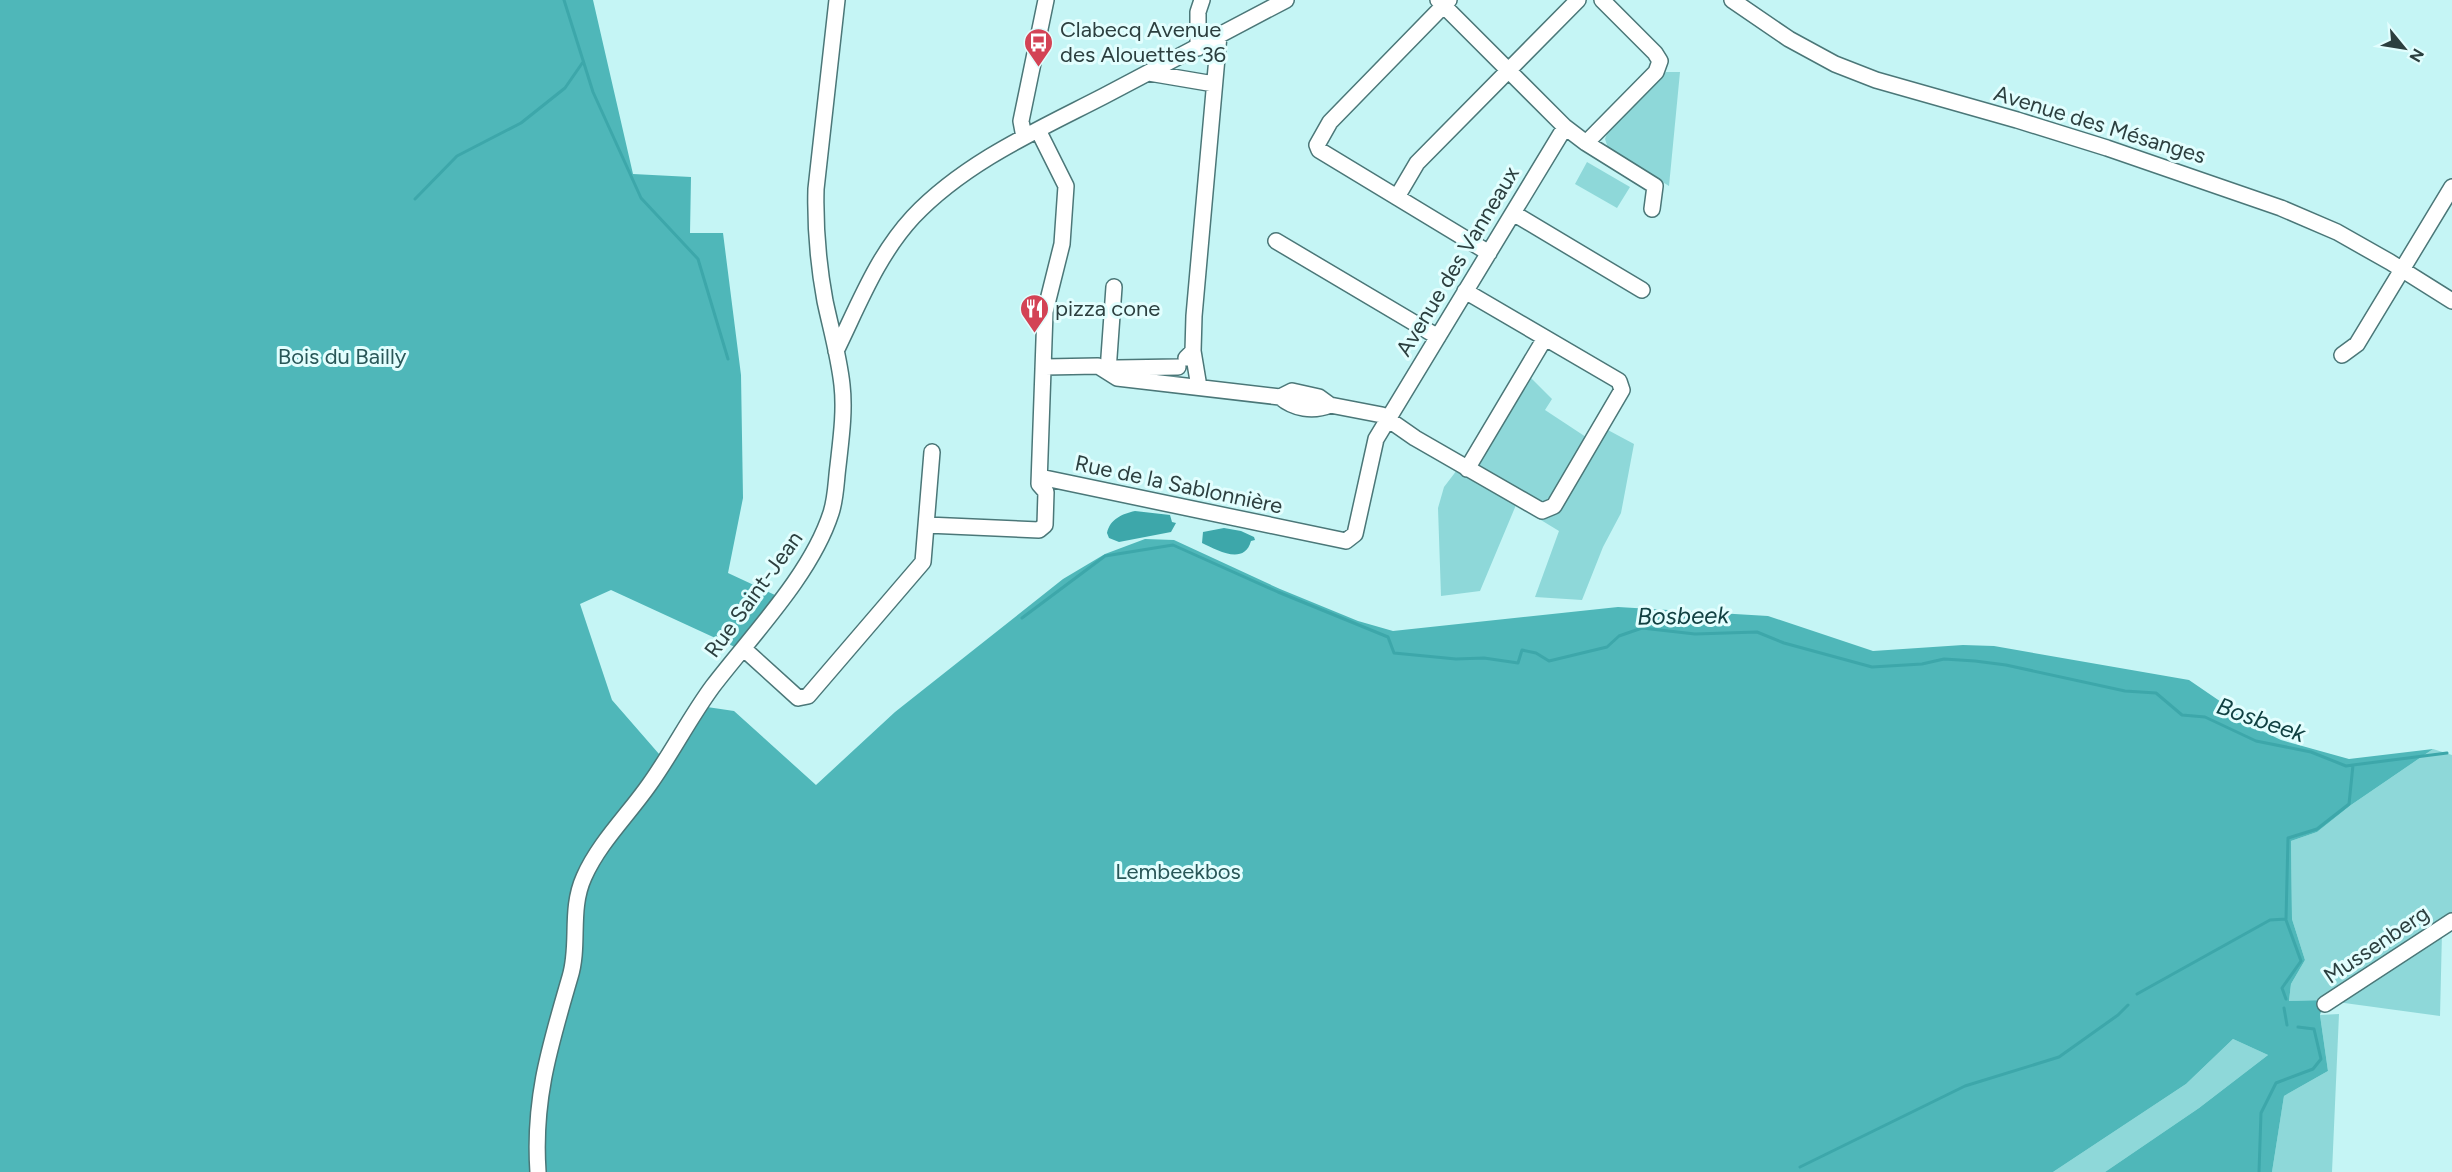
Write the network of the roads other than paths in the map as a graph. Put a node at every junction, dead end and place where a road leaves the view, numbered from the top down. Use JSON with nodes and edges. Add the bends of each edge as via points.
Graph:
{"nodes":[{"id":1,"x":837,"y":0,"type":"edge"},
{"id":2,"x":1046,"y":0,"type":"edge"},
{"id":3,"x":1202,"y":0,"type":"edge"},
{"id":4,"x":1286,"y":0,"type":"edge"},
{"id":5,"x":1578,"y":0,"type":"edge"},
{"id":6,"x":1602,"y":0,"type":"edge"},
{"id":7,"x":1732,"y":0,"type":"edge"},
{"id":8,"x":1443,"y":2,"type":"edge"},
{"id":9,"x":1220,"y":35,"type":"junction"},
{"id":10,"x":1197,"y":48,"type":"junction"},
{"id":11,"x":1509,"y":69,"type":"junction"},
{"id":12,"x":1149,"y":73,"type":"junction"},
{"id":13,"x":1214,"y":84,"type":"junction"},
{"id":14,"x":1024,"y":107,"type":"junction"},
{"id":15,"x":1052,"y":122,"type":"junction"},
{"id":16,"x":1565,"y":127,"type":"junction"},
{"id":17,"x":1038,"y":130,"type":"junction"},
{"id":18,"x":1024,"y":137,"type":"junction"},
{"id":19,"x":1586,"y":143,"type":"junction"},
{"id":20,"x":2452,"y":187,"type":"edge"},
{"id":21,"x":1397,"y":197,"type":"junction"},
{"id":22,"x":1652,"y":209,"type":"dead end"},
{"id":23,"x":1513,"y":213,"type":"junction"},
{"id":24,"x":1276,"y":241,"type":"dead end"},
{"id":25,"x":1489,"y":253,"type":"junction"},
{"id":26,"x":2402,"y":269,"type":"junction"},
{"id":27,"x":1113,"y":287,"type":"dead end"},
{"id":28,"x":1642,"y":290,"type":"dead end"},
{"id":29,"x":1465,"y":291,"type":"junction"},
{"id":30,"x":2452,"y":301,"type":"edge"},
{"id":31,"x":1438,"y":337,"type":"junction"},
{"id":32,"x":1545,"y":338,"type":"junction"},
{"id":33,"x":836,"y":351,"type":"junction"},
{"id":34,"x":1193,"y":351,"type":"junction"},
{"id":35,"x":2342,"y":355,"type":"dead end"},
{"id":36,"x":1045,"y":367,"type":"junction"},
{"id":37,"x":1178,"y":368,"type":"junction"},
{"id":38,"x":1108,"y":371,"type":"junction"},
{"id":39,"x":1176,"y":385,"type":"junction"},
{"id":40,"x":1199,"y":387,"type":"junction"},
{"id":41,"x":1388,"y":419,"type":"junction"},
{"id":42,"x":932,"y":452,"type":"dead end"},
{"id":43,"x":1467,"y":469,"type":"junction"},
{"id":44,"x":1040,"y":477,"type":"junction"},
{"id":45,"x":927,"y":525,"type":"junction"},
{"id":46,"x":744,"y":649,"type":"junction"},
{"id":47,"x":2452,"y":921,"type":"edge"},
{"id":48,"x":2325,"y":1005,"type":"dead end"},
{"id":49,"x":538,"y":1172,"type":"edge"}],
"edges":[{"from":1,"to":33,"type":"street","name":"Rue Saint-Jean","via":[[815,219]]},
{"from":2,"to":14,"type":"street"},
{"from":3,"to":10,"type":"street"},
{"from":4,"to":9,"type":"street"},
{"from":5,"to":11,"type":"street"},
{"from":6,"to":19,"type":"street","via":[[1660,61],[1656,72]]},
{"from":7,"to":26,"type":"street","name":"Avenue des Mésanges","via":[[1835,64],[1876,80],[2191,175],[2337,232]]},
{"from":8,"to":11,"type":"street"},
{"from":8,"to":21,"type":"street","via":[[1330,122],[1317,145],[1319,150]]},
{"from":9,"to":10,"type":"street"},
{"from":9,"to":13,"type":"street"},
{"from":10,"to":12,"type":"street"},
{"from":11,"to":16,"type":"street"},
{"from":11,"to":21,"type":"street","via":[[1417,163]]},
{"from":12,"to":13,"type":"street"},
{"from":12,"to":15,"type":"street"},
{"from":13,"to":34,"type":"street"},
{"from":14,"to":15,"type":"street","via":[[1034,118]]},
{"from":14,"to":18,"type":"street"},
{"from":15,"to":17,"type":"street"},
{"from":16,"to":19,"type":"street"},
{"from":16,"to":23,"type":"street","name":"Avenue des Vanneaux"},
{"from":17,"to":18,"type":"street"},
{"from":17,"to":36,"type":"street","via":[[1066,186],[1062,244],[1045,312]]},
{"from":18,"to":33,"type":"street","via":[[974,166],[913,217],[867,282]]},
{"from":19,"to":22,"type":"street","via":[[1655,186]]},
{"from":20,"to":26,"type":"street"},
{"from":21,"to":25,"type":"street"},
{"from":23,"to":25,"type":"street","name":"Avenue des Vanneaux"},
{"from":23,"to":28,"type":"street"},
{"from":24,"to":31,"type":"street"},
{"from":25,"to":29,"type":"street","name":"Avenue des Vanneaux"},
{"from":26,"to":30,"type":"street","name":"Avenue des Mésanges"},
{"from":26,"to":35,"type":"street","via":[[2357,344]]},
{"from":27,"to":38,"type":"street"},
{"from":29,"to":31,"type":"street","name":"Avenue des Vanneaux"},
{"from":29,"to":32,"type":"street"},
{"from":31,"to":41,"type":"street","name":"Avenue des Vanneaux"},
{"from":32,"to":43,"type":"street"},
{"from":32,"to":43,"type":"street","via":[[1619,381],[1622,390],[1554,506],[1542,511]]},
{"from":33,"to":46,"type":"street","name":"Rue Saint-Jean","via":[[842,386],[841,432],[832,510],[823,535],[803,568]]},
{"from":34,"to":37,"type":"street"},
{"from":34,"to":40,"type":"street"},
{"from":36,"to":38,"type":"street","via":[[1098,366]]},
{"from":36,"to":44,"type":"street"},
{"from":37,"to":38,"type":"street"},
{"from":37,"to":39,"type":"street"},
{"from":38,"to":39,"type":"street","via":[[1117,378]]},
{"from":39,"to":40,"type":"street"},
{"from":40,"to":41,"type":"street","via":[[1280,397],[1289,405],[1317,410],[1330,405]]},
{"from":41,"to":43,"type":"street"},
{"from":41,"to":44,"type":"street","name":"Rue de la Sablonnière","via":[[1374,445],[1355,534],[1346,541]]},
{"from":42,"to":45,"type":"street"},
{"from":44,"to":45,"type":"street","name":"Rue de la Sablonnière","via":[[1039,484],[1046,492],[1045,525],[1039,530]]},
{"from":45,"to":46,"type":"street","via":[[923,562],[808,696],[798,698]]},
{"from":46,"to":49,"type":"street","name":"Rue Saint-Jean","via":[[712,688],[584,878],[576,903],[571,977],[539,1095]]},
{"from":47,"to":48,"type":"street","name":"Mussenberg"}]}
